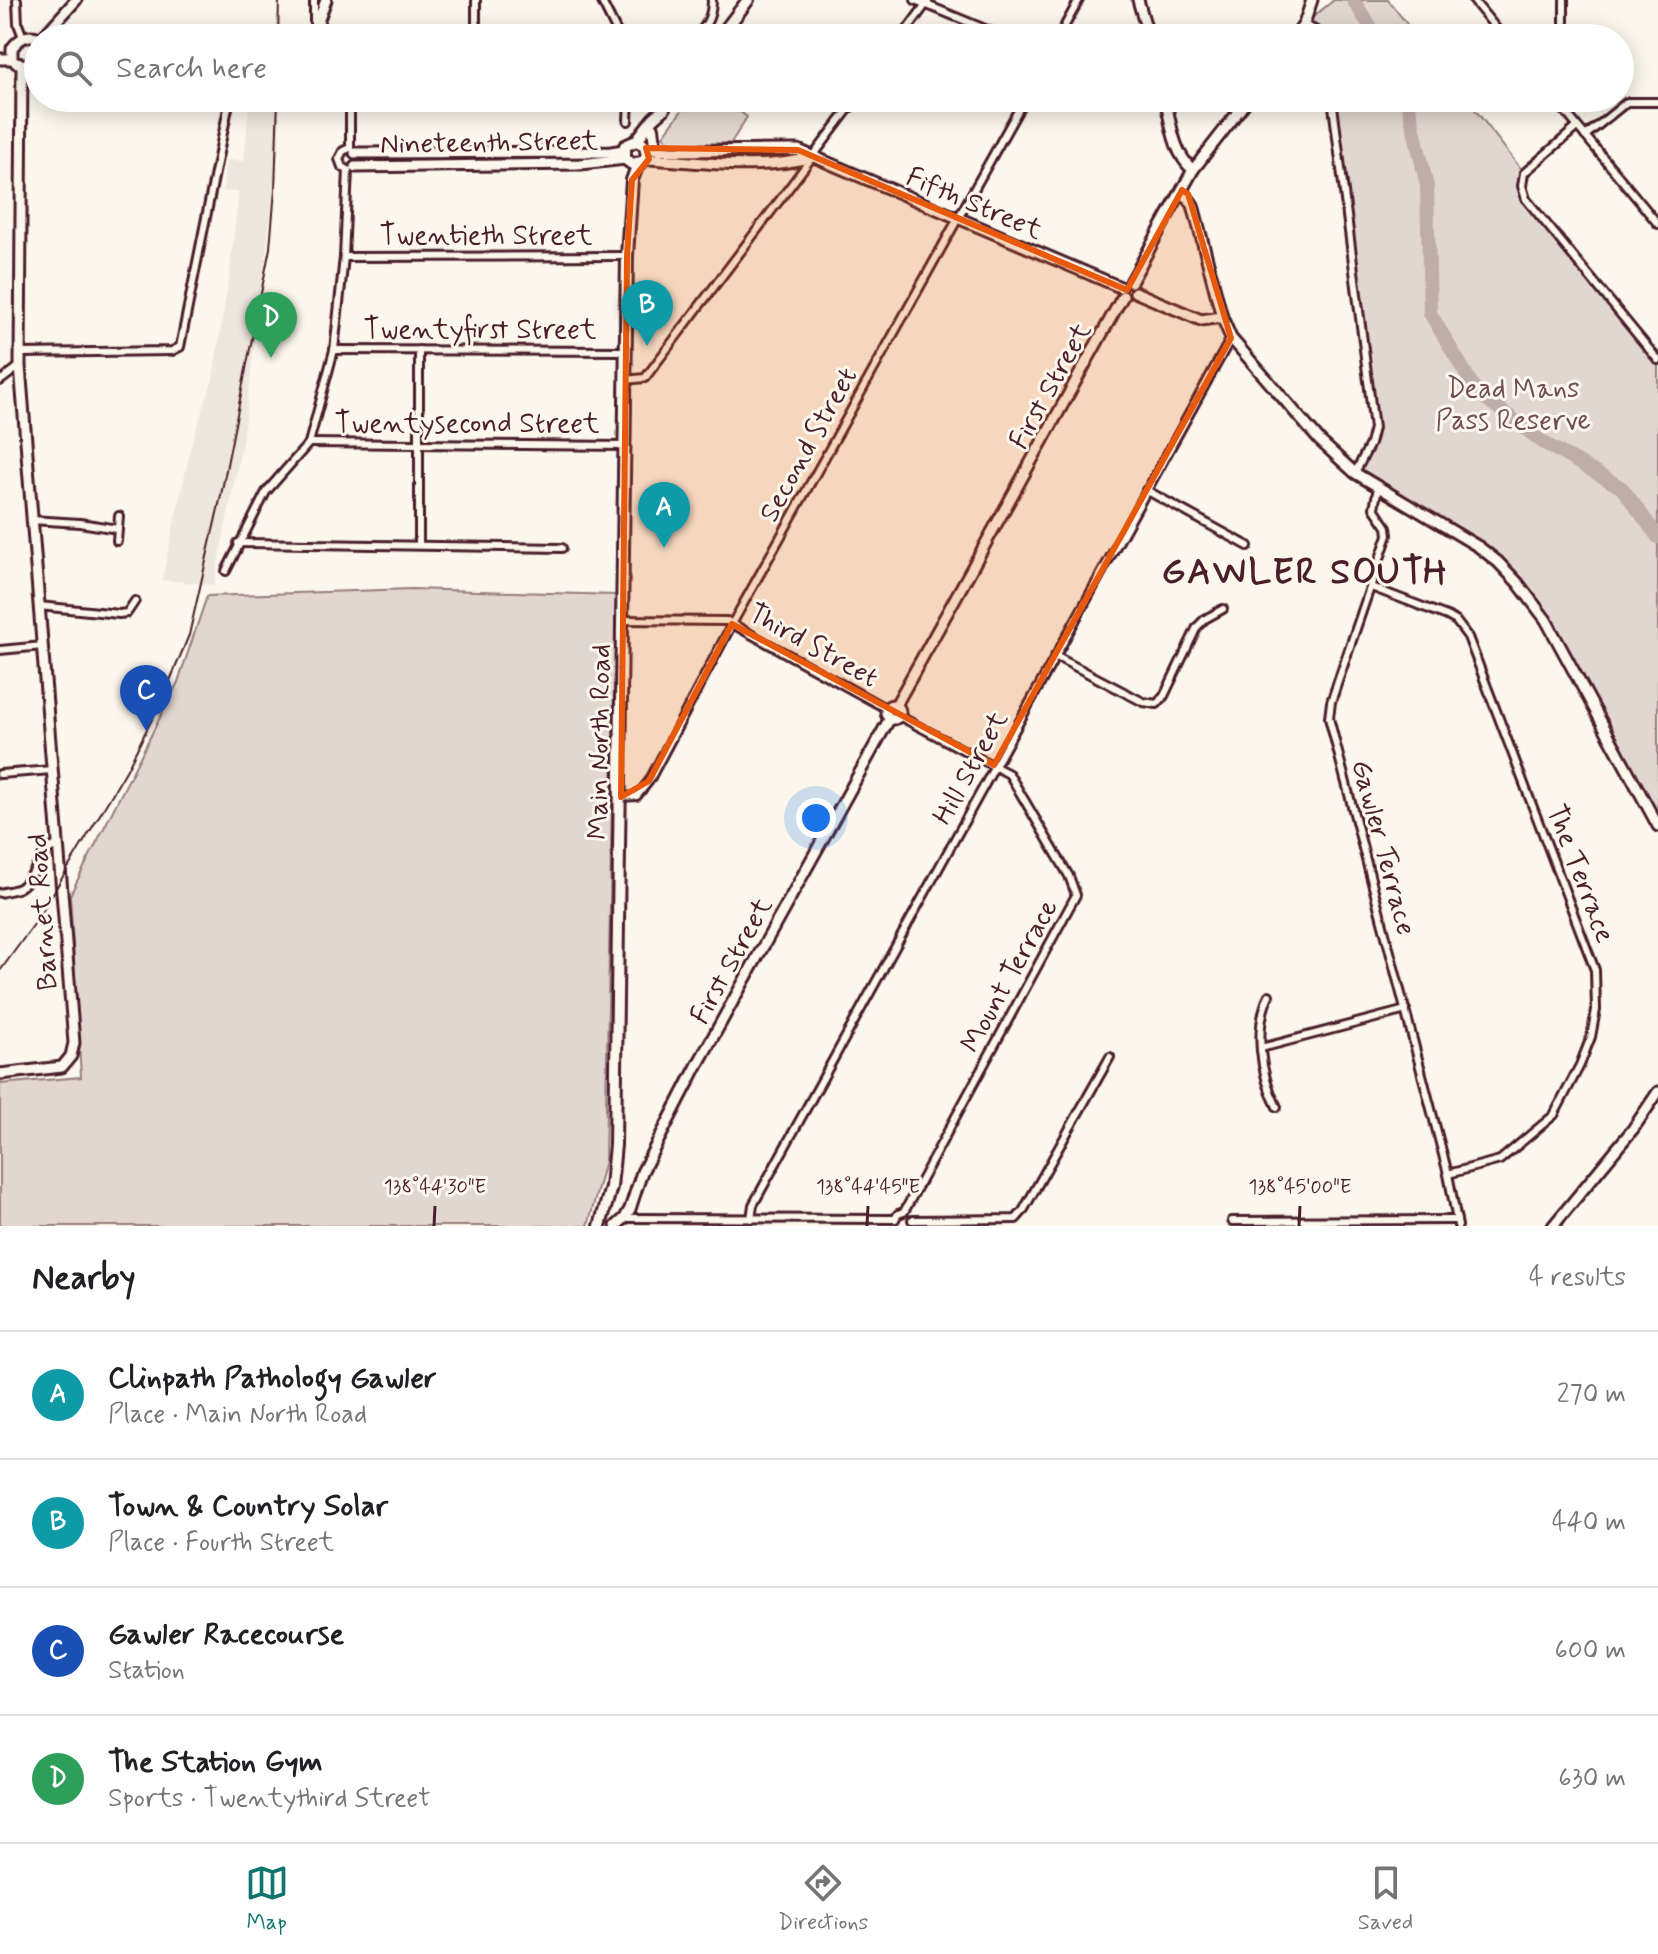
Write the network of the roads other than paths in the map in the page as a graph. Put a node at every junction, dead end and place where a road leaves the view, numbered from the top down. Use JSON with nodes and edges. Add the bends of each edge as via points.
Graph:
{"nodes":[{"id":1,"x":17,"y":0,"type":"edge"},
{"id":2,"x":76,"y":0,"type":"edge"},
{"id":3,"x":314,"y":0,"type":"edge"},
{"id":4,"x":326,"y":0,"type":"edge"},
{"id":5,"x":476,"y":0,"type":"edge"},
{"id":6,"x":601,"y":0,"type":"edge"},
{"id":7,"x":712,"y":0,"type":"edge"},
{"id":8,"x":748,"y":0,"type":"edge"},
{"id":9,"x":915,"y":0,"type":"edge"},
{"id":10,"x":1079,"y":0,"type":"edge"},
{"id":11,"x":1138,"y":0,"type":"edge"},
{"id":12,"x":1312,"y":0,"type":"edge"},
{"id":13,"x":1473,"y":0,"type":"edge"},
{"id":14,"x":1564,"y":0,"type":"edge"},
{"id":15,"x":928,"y":2,"type":"edge"},
{"id":16,"x":54,"y":24,"type":"edge"},
{"id":17,"x":314,"y":24,"type":"edge"},
{"id":18,"x":318,"y":24,"type":"edge"},
{"id":19,"x":476,"y":24,"type":"edge"},
{"id":20,"x":613,"y":24,"type":"edge"},
{"id":21,"x":707,"y":24,"type":"edge"},
{"id":22,"x":730,"y":24,"type":"edge"},
{"id":23,"x":912,"y":24,"type":"edge"},
{"id":24,"x":976,"y":24,"type":"edge"},
{"id":25,"x":1066,"y":24,"type":"edge"},
{"id":26,"x":1145,"y":24,"type":"edge"},
{"id":27,"x":1304,"y":24,"type":"edge"},
{"id":28,"x":1493,"y":24,"type":"edge"},
{"id":29,"x":1564,"y":24,"type":"edge"},
{"id":30,"x":23,"y":37,"type":"joint"},
{"id":31,"x":0,"y":59,"type":"edge"},
{"id":32,"x":12,"y":59,"type":"junction"},
{"id":33,"x":22,"y":65,"type":"joint"},
{"id":34,"x":1634,"y":102,"type":"edge"},
{"id":35,"x":1658,"y":102,"type":"edge"},
{"id":36,"x":227,"y":112,"type":"edge"},
{"id":37,"x":351,"y":112,"type":"edge"},
{"id":38,"x":628,"y":112,"type":"edge"},
{"id":39,"x":661,"y":112,"type":"edge"},
{"id":40,"x":662,"y":112,"type":"edge"},
{"id":41,"x":847,"y":112,"type":"edge"},
{"id":42,"x":1017,"y":112,"type":"edge"},
{"id":43,"x":1169,"y":112,"type":"edge"},
{"id":44,"x":1238,"y":112,"type":"edge"},
{"id":45,"x":1334,"y":112,"type":"edge"},
{"id":46,"x":1565,"y":112,"type":"edge"},
{"id":47,"x":1615,"y":112,"type":"edge"},
{"id":48,"x":628,"y":121,"type":"dead end"},
{"id":49,"x":1577,"y":127,"type":"junction"},
{"id":50,"x":653,"y":128,"type":"junction"},
{"id":51,"x":1585,"y":136,"type":"junction"},
{"id":52,"x":353,"y":150,"type":"junction"},
{"id":53,"x":660,"y":151,"type":"junction"},
{"id":54,"x":636,"y":153,"type":"junction"},
{"id":55,"x":813,"y":157,"type":"junction"},
{"id":56,"x":351,"y":168,"type":"junction"},
{"id":57,"x":1193,"y":170,"type":"junction"},
{"id":58,"x":1182,"y":190,"type":"junction"},
{"id":59,"x":958,"y":218,"type":"junction"},
{"id":60,"x":1658,"y":224,"type":"edge"},
{"id":61,"x":627,"y":256,"type":"junction"},
{"id":62,"x":344,"y":257,"type":"junction"},
{"id":63,"x":1133,"y":287,"type":"junction"},
{"id":64,"x":1122,"y":291,"type":"junction"},
{"id":65,"x":1222,"y":317,"type":"junction"},
{"id":66,"x":1231,"y":338,"type":"junction"},
{"id":67,"x":334,"y":350,"type":"junction"},
{"id":68,"x":419,"y":350,"type":"junction"},
{"id":69,"x":625,"y":351,"type":"junction"},
{"id":70,"x":20,"y":353,"type":"junction"},
{"id":71,"x":1658,"y":360,"type":"edge"},
{"id":72,"x":20,"y":366,"type":"junction"},
{"id":73,"x":625,"y":380,"type":"junction"},
{"id":74,"x":0,"y":381,"type":"edge"},
{"id":75,"x":309,"y":443,"type":"junction"},
{"id":76,"x":419,"y":444,"type":"junction"},
{"id":77,"x":625,"y":446,"type":"junction"},
{"id":78,"x":1355,"y":473,"type":"junction"},
{"id":79,"x":1378,"y":487,"type":"junction"},
{"id":80,"x":1146,"y":490,"type":"junction"},
{"id":81,"x":119,"y":516,"type":"dead end"},
{"id":82,"x":31,"y":520,"type":"junction"},
{"id":83,"x":118,"y":529,"type":"junction"},
{"id":84,"x":117,"y":541,"type":"dead end"},
{"id":85,"x":238,"y":543,"type":"junction"},
{"id":86,"x":419,"y":545,"type":"junction"},
{"id":87,"x":1248,"y":546,"type":"dead end"},
{"id":88,"x":562,"y":548,"type":"dead end"},
{"id":89,"x":226,"y":571,"type":"dead end"},
{"id":90,"x":1371,"y":587,"type":"junction"},
{"id":91,"x":135,"y":601,"type":"dead end"},
{"id":92,"x":39,"y":606,"type":"junction"},
{"id":93,"x":1223,"y":609,"type":"dead end"},
{"id":94,"x":127,"y":613,"type":"junction"},
{"id":95,"x":623,"y":620,"type":"junction"},
{"id":96,"x":130,"y":623,"type":"dead end"},
{"id":97,"x":732,"y":624,"type":"junction"},
{"id":98,"x":43,"y":646,"type":"junction"},
{"id":99,"x":0,"y":650,"type":"edge"},
{"id":100,"x":1055,"y":656,"type":"junction"},
{"id":101,"x":893,"y":712,"type":"junction"},
{"id":102,"x":994,"y":765,"type":"junction"},
{"id":103,"x":52,"y":770,"type":"junction"},
{"id":104,"x":0,"y":774,"type":"edge"},
{"id":105,"x":621,"y":797,"type":"junction"},
{"id":106,"x":1658,"y":826,"type":"edge"},
{"id":107,"x":58,"y":845,"type":"junction"},
{"id":108,"x":0,"y":893,"type":"edge"},
{"id":109,"x":1269,"y":995,"type":"dead end"},
{"id":110,"x":1406,"y":1010,"type":"junction"},
{"id":111,"x":1261,"y":1048,"type":"junction"},
{"id":112,"x":1110,"y":1057,"type":"dead end"},
{"id":113,"x":0,"y":1074,"type":"edge"},
{"id":114,"x":1658,"y":1092,"type":"edge"},
{"id":115,"x":1277,"y":1107,"type":"dead end"},
{"id":116,"x":1448,"y":1174,"type":"junction"},
{"id":117,"x":904,"y":1212,"type":"junction"},
{"id":118,"x":625,"y":1218,"type":"junction"},
{"id":119,"x":751,"y":1219,"type":"junction"},
{"id":120,"x":1232,"y":1221,"type":"dead end"},
{"id":121,"x":896,"y":1223,"type":"edge"},
{"id":122,"x":911,"y":1223,"type":"edge"},
{"id":123,"x":1286,"y":1223,"type":"edge"},
{"id":124,"x":1457,"y":1223,"type":"edge"},
{"id":125,"x":600,"y":1226,"type":"edge"},
{"id":126,"x":616,"y":1226,"type":"edge"},
{"id":127,"x":1553,"y":1226,"type":"edge"}],
"edges":[{"from":1,"to":30,"type":"street"},
{"from":2,"to":16,"type":"street"},
{"from":3,"to":17,"type":"street"},
{"from":4,"to":18,"type":"street"},
{"from":5,"to":19,"type":"street"},
{"from":6,"to":20,"type":"street"},
{"from":7,"to":21,"type":"street"},
{"from":8,"to":22,"type":"main road"},
{"from":9,"to":15,"type":"street"},
{"from":10,"to":25,"type":"street"},
{"from":11,"to":26,"type":"street"},
{"from":12,"to":27,"type":"street"},
{"from":13,"to":28,"type":"street"},
{"from":14,"to":29,"type":"street"},
{"from":15,"to":23,"type":"street"},
{"from":15,"to":24,"type":"street"},
{"from":30,"to":32,"type":"street","via":[[12,48]]},
{"from":31,"to":32,"type":"street"},
{"from":32,"to":33,"type":"street"},
{"from":33,"to":70,"type":"street","name":"Barnet Road"},
{"from":34,"to":35,"type":"street"},
{"from":36,"to":70,"type":"street","via":[[180,347]]},
{"from":37,"to":52,"type":"street"},
{"from":38,"to":48,"type":"street"},
{"from":39,"to":54,"type":"main road"},
{"from":40,"to":50,"type":"main road"},
{"from":41,"to":55,"type":"street"},
{"from":42,"to":59,"type":"street","name":"Second Street"},
{"from":43,"to":57,"type":"street","via":[[1179,151]]},
{"from":44,"to":57,"type":"street"},
{"from":45,"to":78,"type":"street","via":[[1374,428]]},
{"from":46,"to":49,"type":"street"},
{"from":47,"to":51,"type":"street"},
{"from":49,"to":51,"type":"street"},
{"from":49,"to":71,"type":"street","via":[[1524,173],[1522,186],[1531,207]]},
{"from":50,"to":53,"type":"main road"},
{"from":50,"to":54,"type":"main road"},
{"from":51,"to":60,"type":"street"},
{"from":52,"to":54,"type":"street","name":"Nineteenth Street"},
{"from":52,"to":56,"type":"street","via":[[358,159]]},
{"from":52,"to":56,"type":"street","via":[[343,151],[339,159],[342,167]]},
{"from":53,"to":54,"type":"street","name":"Fifth Street"},
{"from":53,"to":55,"type":"street","name":"Fifth Street","via":[[798,150]]},
{"from":54,"to":55,"type":"street","via":[[681,164],[792,163]]},
{"from":54,"to":56,"type":"street","name":"Nineteenth Street","via":[[581,164]]},
{"from":54,"to":61,"type":"main road","name":"Main North Road","via":[[625,218]]},
{"from":55,"to":59,"type":"street","name":"Fifth Street"},
{"from":55,"to":73,"type":"street","via":[[645,378]]},
{"from":56,"to":62,"type":"street"},
{"from":57,"to":58,"type":"street"},
{"from":58,"to":63,"type":"street"},
{"from":58,"to":65,"type":"street","via":[[1193,205]]},
{"from":59,"to":64,"type":"street","name":"Fifth Street"},
{"from":59,"to":97,"type":"street","name":"Second Street"},
{"from":61,"to":62,"type":"street","name":"Twentieth Street"},
{"from":61,"to":69,"type":"main road","name":"Main North Road"},
{"from":62,"to":67,"type":"street"},
{"from":63,"to":64,"type":"street","via":[[1128,297]]},
{"from":63,"to":65,"type":"street","via":[[1201,320]]},
{"from":64,"to":101,"type":"street","name":"First Street"},
{"from":65,"to":66,"type":"street"},
{"from":66,"to":78,"type":"street","via":[[1320,441]]},
{"from":66,"to":80,"type":"street","name":"Hill Street"},
{"from":67,"to":68,"type":"street","name":"Twentyfirst Street"},
{"from":67,"to":75,"type":"street"},
{"from":68,"to":69,"type":"street","name":"Twentyfirst Street"},
{"from":68,"to":76,"type":"street"},
{"from":69,"to":73,"type":"main road","name":"Main North Road"},
{"from":70,"to":72,"type":"street","name":"Barnet Road"},
{"from":72,"to":74,"type":"street"},
{"from":72,"to":82,"type":"street","name":"Barnet Road"},
{"from":73,"to":77,"type":"main road","name":"Main North Road"},
{"from":75,"to":76,"type":"street","name":"Twentysecond Street"},
{"from":75,"to":85,"type":"street","via":[[266,492]]},
{"from":76,"to":77,"type":"street","name":"Twentysecond Street"},
{"from":76,"to":86,"type":"street"},
{"from":77,"to":95,"type":"main road","name":"Main North Road"},
{"from":78,"to":79,"type":"street"},
{"from":79,"to":90,"type":"street","name":"Gawler Terrace","via":[[1374,508],[1388,535]]},
{"from":79,"to":106,"type":"street","via":[[1479,547],[1518,583],[1546,620]]},
{"from":80,"to":87,"type":"street"},
{"from":80,"to":100,"type":"street","name":"Hill Street"},
{"from":81,"to":83,"type":"street"},
{"from":82,"to":83,"type":"street"},
{"from":82,"to":92,"type":"street","name":"Barnet Road"},
{"from":83,"to":84,"type":"street"},
{"from":85,"to":86,"type":"street"},
{"from":85,"to":89,"type":"street"},
{"from":86,"to":88,"type":"street"},
{"from":90,"to":110,"type":"street","name":"Gawler Terrace","via":[[1329,718]]},
{"from":90,"to":116,"type":"street","name":"The Terrace","via":[[1447,616],[1468,637],[1595,970],[1591,1037],[1554,1115],[1500,1160]]},
{"from":91,"to":94,"type":"street"},
{"from":92,"to":94,"type":"street"},
{"from":92,"to":98,"type":"street","name":"Barnet Road"},
{"from":93,"to":100,"type":"street","via":[[1197,627],[1157,704],[1143,702]]},
{"from":94,"to":96,"type":"street"},
{"from":95,"to":97,"type":"street","name":"Third Street"},
{"from":95,"to":105,"type":"main road","name":"Main North Road"},
{"from":97,"to":101,"type":"street","name":"Third Street"},
{"from":97,"to":105,"type":"street","name":"Second Street","via":[[643,791]]},
{"from":98,"to":99,"type":"street"},
{"from":98,"to":103,"type":"street","name":"Barnet Road"},
{"from":100,"to":102,"type":"street","name":"Hill Street"},
{"from":101,"to":102,"type":"street","name":"Third Street"},
{"from":101,"to":118,"type":"street","name":"First Street","via":[[698,1064],[642,1172]]},
{"from":102,"to":117,"type":"street","name":"Mount Terrace","via":[[1009,774],[1069,876],[1075,898]]},
{"from":102,"to":119,"type":"street","name":"Hill Street","via":[[753,1205]]},
{"from":103,"to":104,"type":"street"},
{"from":103,"to":107,"type":"street","name":"Barnet Road"},
{"from":105,"to":125,"type":"main road","name":"Main North Road","via":[[615,1145]]},
{"from":107,"to":108,"type":"street","via":[[27,882]]},
{"from":107,"to":113,"type":"street","name":"Barnet Road","via":[[73,1053],[59,1068]]},
{"from":109,"to":111,"type":"street"},
{"from":110,"to":111,"type":"street"},
{"from":110,"to":116,"type":"street","name":"Gawler Terrace"},
{"from":111,"to":115,"type":"street"},
{"from":112,"to":122,"type":"street","via":[[1023,1211],[1011,1220]]},
{"from":114,"to":127,"type":"street"},
{"from":116,"to":124,"type":"street","name":"Gawler Terrace"},
{"from":117,"to":121,"type":"street"},
{"from":117,"to":122,"type":"street"},
{"from":118,"to":119,"type":"street"},
{"from":118,"to":126,"type":"street","name":"First Street"},
{"from":119,"to":121,"type":"street"},
{"from":120,"to":123,"type":"street"},
{"from":123,"to":124,"type":"street"}]}
